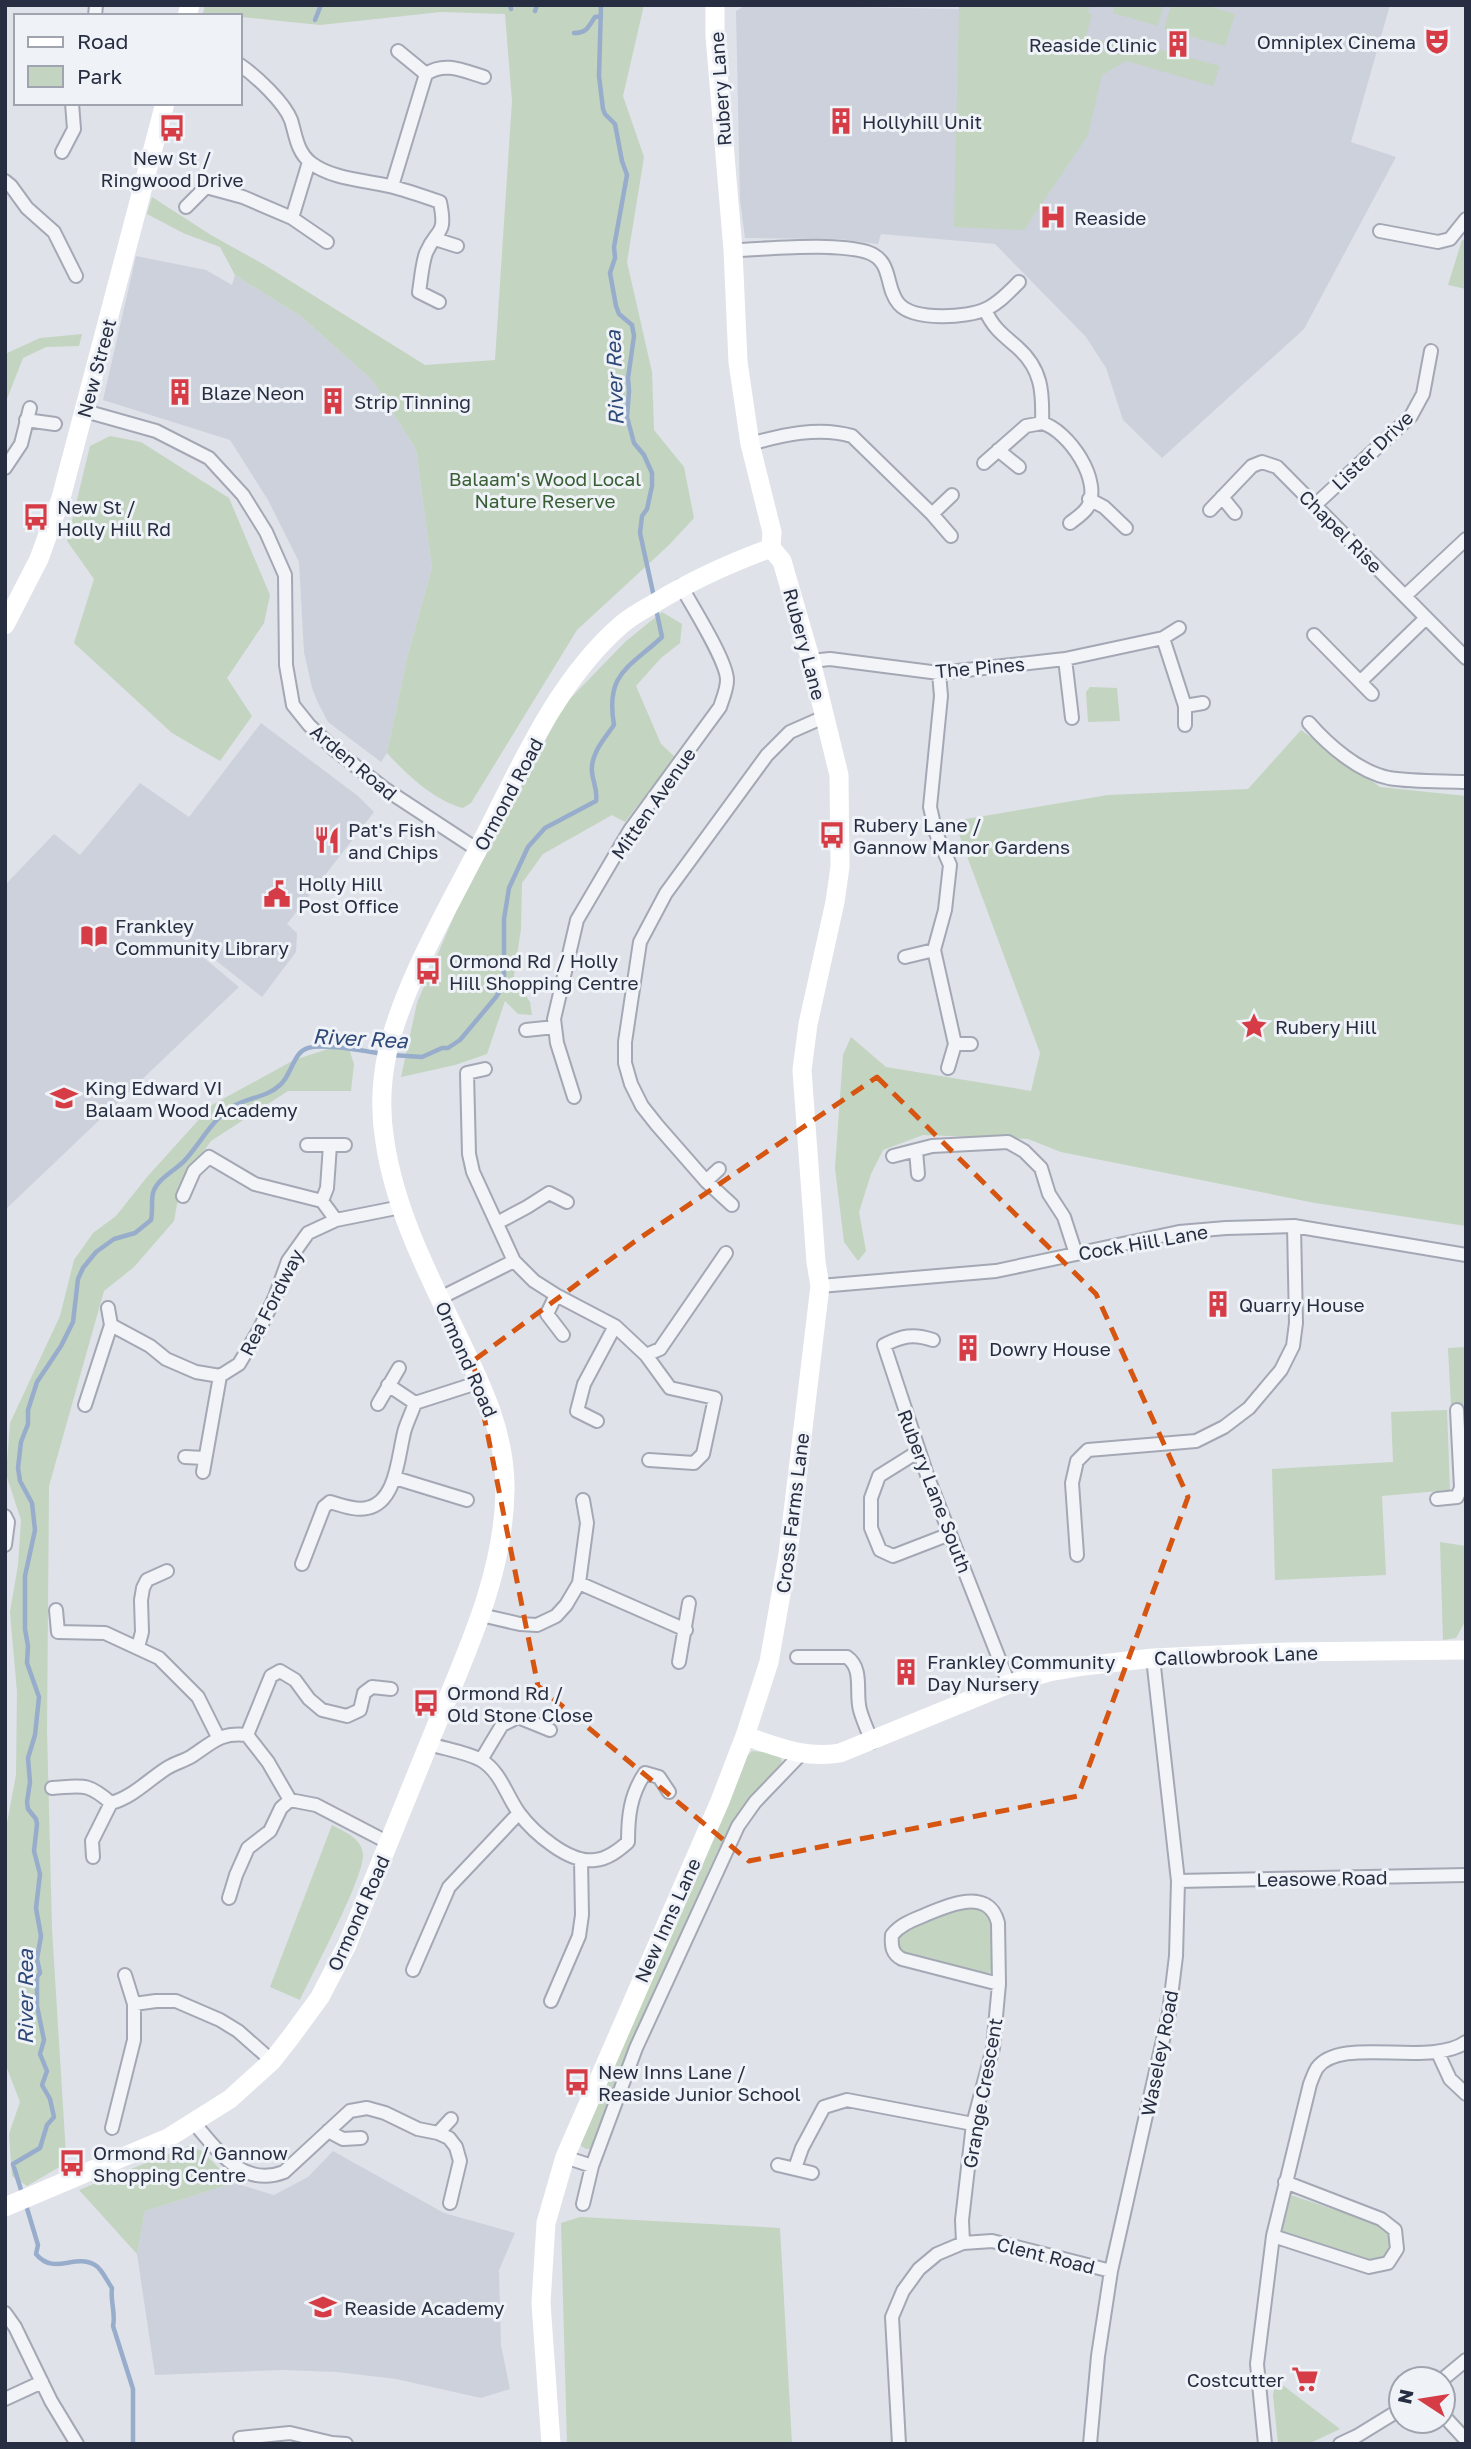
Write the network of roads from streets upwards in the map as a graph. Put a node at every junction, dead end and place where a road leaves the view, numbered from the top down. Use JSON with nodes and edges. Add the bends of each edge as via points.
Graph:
{"nodes":[{"id":1,"x":715,"y":5,"type":"edge"},
{"id":2,"x":398,"y":51,"type":"dead end"},
{"id":3,"x":242,"y":67,"type":"edge"},
{"id":4,"x":426,"y":74,"type":"junction"},
{"id":5,"x":484,"y":76,"type":"dead end"},
{"id":6,"x":72,"y":105,"type":"edge"},
{"id":7,"x":164,"y":105,"type":"edge"},
{"id":8,"x":62,"y":152,"type":"dead end"},
{"id":9,"x":309,"y":162,"type":"junction"},
{"id":10,"x":5,"y":181,"type":"edge"},
{"id":11,"x":392,"y":187,"type":"junction"},
{"id":12,"x":186,"y":207,"type":"dead end"},
{"id":13,"x":292,"y":218,"type":"junction"},
{"id":14,"x":1466,"y":219,"type":"edge"},
{"id":15,"x":1380,"y":231,"type":"dead end"},
{"id":16,"x":435,"y":239,"type":"junction"},
{"id":17,"x":327,"y":242,"type":"dead end"},
{"id":18,"x":457,"y":246,"type":"dead end"},
{"id":19,"x":733,"y":250,"type":"junction"},
{"id":20,"x":76,"y":276,"type":"dead end"},
{"id":21,"x":1019,"y":282,"type":"dead end"},
{"id":22,"x":439,"y":302,"type":"dead end"},
{"id":23,"x":985,"y":310,"type":"junction"},
{"id":24,"x":1431,"y":351,"type":"dead end"},
{"id":25,"x":85,"y":411,"type":"junction"},
{"id":26,"x":1041,"y":423,"type":"junction"},
{"id":27,"x":55,"y":424,"type":"dead end"},
{"id":28,"x":750,"y":444,"type":"junction"},
{"id":29,"x":998,"y":450,"type":"junction"},
{"id":30,"x":984,"y":463,"type":"dead end"},
{"id":31,"x":1019,"y":467,"type":"dead end"},
{"id":32,"x":5,"y":468,"type":"edge"},
{"id":33,"x":953,"y":495,"type":"dead end"},
{"id":34,"x":1222,"y":497,"type":"junction"},
{"id":35,"x":1090,"y":499,"type":"junction"},
{"id":36,"x":1315,"y":505,"type":"junction"},
{"id":37,"x":1210,"y":510,"type":"dead end"},
{"id":38,"x":1235,"y":513,"type":"dead end"},
{"id":39,"x":932,"y":514,"type":"junction"},
{"id":40,"x":1070,"y":523,"type":"dead end"},
{"id":41,"x":1126,"y":528,"type":"dead end"},
{"id":42,"x":951,"y":536,"type":"dead end"},
{"id":43,"x":1466,"y":540,"type":"edge"},
{"id":44,"x":771,"y":548,"type":"junction"},
{"id":45,"x":681,"y":586,"type":"junction"},
{"id":46,"x":1405,"y":596,"type":"junction"},
{"id":47,"x":1426,"y":618,"type":"junction"},
{"id":48,"x":5,"y":625,"type":"edge"},
{"id":49,"x":1179,"y":628,"type":"dead end"},
{"id":50,"x":1314,"y":635,"type":"dead end"},
{"id":51,"x":1163,"y":638,"type":"junction"},
{"id":52,"x":1065,"y":659,"type":"junction"},
{"id":53,"x":1466,"y":659,"type":"edge"},
{"id":54,"x":811,"y":661,"type":"junction"},
{"id":55,"x":939,"y":673,"type":"junction"},
{"id":56,"x":1361,"y":681,"type":"junction"},
{"id":57,"x":1372,"y":694,"type":"dead end"},
{"id":58,"x":1203,"y":703,"type":"dead end"},
{"id":59,"x":1185,"y":706,"type":"junction"},
{"id":60,"x":824,"y":717,"type":"junction"},
{"id":61,"x":1072,"y":718,"type":"dead end"},
{"id":62,"x":1309,"y":723,"type":"dead end"},
{"id":63,"x":1185,"y":725,"type":"dead end"},
{"id":64,"x":1466,"y":782,"type":"edge"},
{"id":65,"x":478,"y":850,"type":"junction"},
{"id":66,"x":934,"y":950,"type":"junction"},
{"id":67,"x":905,"y":957,"type":"dead end"},
{"id":68,"x":555,"y":1027,"type":"junction"},
{"id":69,"x":526,"y":1030,"type":"dead end"},
{"id":70,"x":955,"y":1044,"type":"junction"},
{"id":71,"x":971,"y":1044,"type":"dead end"},
{"id":72,"x":948,"y":1068,"type":"dead end"},
{"id":73,"x":485,"y":1069,"type":"dead end"},
{"id":74,"x":574,"y":1097,"type":"dead end"},
{"id":75,"x":307,"y":1145,"type":"dead end"},
{"id":76,"x":330,"y":1145,"type":"junction"},
{"id":77,"x":345,"y":1145,"type":"dead end"},
{"id":78,"x":916,"y":1151,"type":"junction"},
{"id":79,"x":893,"y":1156,"type":"dead end"},
{"id":80,"x":719,"y":1169,"type":"dead end"},
{"id":81,"x":918,"y":1174,"type":"dead end"},
{"id":82,"x":706,"y":1181,"type":"junction"},
{"id":83,"x":183,"y":1196,"type":"dead end"},
{"id":84,"x":322,"y":1201,"type":"junction"},
{"id":85,"x":566,"y":1202,"type":"dead end"},
{"id":86,"x":732,"y":1205,"type":"dead end"},
{"id":87,"x":401,"y":1207,"type":"junction"},
{"id":88,"x":336,"y":1220,"type":"junction"},
{"id":89,"x":497,"y":1223,"type":"junction"},
{"id":90,"x":1294,"y":1226,"type":"junction"},
{"id":91,"x":726,"y":1253,"type":"dead end"},
{"id":92,"x":1076,"y":1254,"type":"junction"},
{"id":93,"x":1466,"y":1255,"type":"edge"},
{"id":94,"x":514,"y":1261,"type":"junction"},
{"id":95,"x":820,"y":1286,"type":"junction"},
{"id":96,"x":556,"y":1295,"type":"junction"},
{"id":97,"x":440,"y":1298,"type":"junction"},
{"id":98,"x":108,"y":1308,"type":"dead end"},
{"id":99,"x":110,"y":1325,"type":"junction"},
{"id":100,"x":615,"y":1326,"type":"junction"},
{"id":101,"x":563,"y":1335,"type":"dead end"},
{"id":102,"x":933,"y":1340,"type":"dead end"},
{"id":103,"x":646,"y":1355,"type":"junction"},
{"id":104,"x":400,"y":1368,"type":"dead end"},
{"id":105,"x":220,"y":1376,"type":"junction"},
{"id":106,"x":481,"y":1382,"type":"junction"},
{"id":107,"x":388,"y":1385,"type":"junction"},
{"id":108,"x":415,"y":1403,"type":"junction"},
{"id":109,"x":378,"y":1404,"type":"dead end"},
{"id":110,"x":85,"y":1405,"type":"dead end"},
{"id":111,"x":1457,"y":1410,"type":"dead end"},
{"id":112,"x":597,"y":1421,"type":"dead end"},
{"id":113,"x":919,"y":1451,"type":"junction"},
{"id":114,"x":185,"y":1457,"type":"dead end"},
{"id":115,"x":204,"y":1458,"type":"junction"},
{"id":116,"x":649,"y":1460,"type":"dead end"},
{"id":117,"x":203,"y":1472,"type":"dead end"},
{"id":118,"x":395,"y":1478,"type":"junction"},
{"id":119,"x":1464,"y":1489,"type":"edge"},
{"id":120,"x":1437,"y":1499,"type":"dead end"},
{"id":121,"x":467,"y":1500,"type":"dead end"},
{"id":122,"x":583,"y":1500,"type":"dead end"},
{"id":123,"x":5,"y":1516,"type":"edge"},
{"id":124,"x":950,"y":1534,"type":"junction"},
{"id":125,"x":5,"y":1545,"type":"edge"},
{"id":126,"x":1077,"y":1555,"type":"dead end"},
{"id":127,"x":302,"y":1564,"type":"dead end"},
{"id":128,"x":167,"y":1571,"type":"dead end"},
{"id":129,"x":579,"y":1583,"type":"junction"},
{"id":130,"x":689,"y":1604,"type":"dead end"},
{"id":131,"x":57,"y":1609,"type":"dead end"},
{"id":132,"x":481,"y":1615,"type":"junction"},
{"id":133,"x":686,"y":1630,"type":"junction"},
{"id":134,"x":138,"y":1647,"type":"junction"},
{"id":135,"x":1466,"y":1650,"type":"edge"},
{"id":136,"x":797,"y":1657,"type":"dead end"},
{"id":137,"x":1153,"y":1658,"type":"junction"},
{"id":138,"x":679,"y":1662,"type":"dead end"},
{"id":139,"x":1009,"y":1684,"type":"junction"},
{"id":140,"x":391,"y":1689,"type":"dead end"},
{"id":141,"x":550,"y":1730,"type":"dead end"},
{"id":142,"x":247,"y":1735,"type":"junction"},
{"id":143,"x":745,"y":1736,"type":"junction"},
{"id":144,"x":218,"y":1737,"type":"junction"},
{"id":145,"x":872,"y":1742,"type":"junction"},
{"id":146,"x":429,"y":1744,"type":"junction"},
{"id":147,"x":801,"y":1754,"type":"junction"},
{"id":148,"x":481,"y":1760,"type":"junction"},
{"id":149,"x":52,"y":1788,"type":"dead end"},
{"id":150,"x":669,"y":1793,"type":"dead end"},
{"id":151,"x":290,"y":1800,"type":"junction"},
{"id":152,"x":111,"y":1803,"type":"junction"},
{"id":153,"x":519,"y":1813,"type":"junction"},
{"id":154,"x":389,"y":1843,"type":"junction"},
{"id":155,"x":93,"y":1857,"type":"dead end"},
{"id":156,"x":581,"y":1859,"type":"junction"},
{"id":157,"x":1466,"y":1875,"type":"edge"},
{"id":158,"x":1178,"y":1881,"type":"junction"},
{"id":159,"x":229,"y":1898,"type":"dead end"},
{"id":160,"x":413,"y":1970,"type":"dead end"},
{"id":161,"x":125,"y":1975,"type":"dead end"},
{"id":162,"x":999,"y":1984,"type":"junction"},
{"id":163,"x":551,"y":2001,"type":"dead end"},
{"id":164,"x":134,"y":2004,"type":"junction"},
{"id":165,"x":1466,"y":2042,"type":"edge"},
{"id":166,"x":1438,"y":2053,"type":"junction"},
{"id":167,"x":272,"y":2061,"type":"junction"},
{"id":168,"x":1466,"y":2095,"type":"edge"},
{"id":169,"x":451,"y":2119,"type":"dead end"},
{"id":170,"x":194,"y":2123,"type":"junction"},
{"id":171,"x":973,"y":2124,"type":"junction"},
{"id":172,"x":112,"y":2128,"type":"dead end"},
{"id":173,"x":328,"y":2131,"type":"junction"},
{"id":174,"x":438,"y":2133,"type":"junction"},
{"id":175,"x":361,"y":2138,"type":"dead end"},
{"id":176,"x":565,"y":2157,"type":"junction"},
{"id":177,"x":778,"y":2165,"type":"dead end"},
{"id":178,"x":592,"y":2166,"type":"junction"},
{"id":179,"x":796,"y":2168,"type":"junction"},
{"id":180,"x":812,"y":2173,"type":"dead end"},
{"id":181,"x":1285,"y":2182,"type":"junction"},
{"id":182,"x":450,"y":2203,"type":"dead end"},
{"id":183,"x":583,"y":2204,"type":"dead end"},
{"id":184,"x":5,"y":2207,"type":"edge"},
{"id":185,"x":1273,"y":2236,"type":"junction"},
{"id":186,"x":963,"y":2244,"type":"junction"},
{"id":187,"x":1111,"y":2271,"type":"junction"},
{"id":188,"x":5,"y":2313,"type":"edge"},
{"id":189,"x":42,"y":2382,"type":"junction"},
{"id":190,"x":5,"y":2399,"type":"edge"},
{"id":191,"x":1387,"y":2418,"type":"edge"},
{"id":192,"x":240,"y":2438,"type":"dead end"},
{"id":193,"x":254,"y":2440,"type":"edge"},
{"id":194,"x":332,"y":2443,"type":"edge"},
{"id":195,"x":77,"y":2444,"type":"edge"},
{"id":196,"x":346,"y":2444,"type":"edge"},
{"id":197,"x":551,"y":2444,"type":"edge"},
{"id":198,"x":898,"y":2444,"type":"edge"},
{"id":199,"x":1090,"y":2444,"type":"edge"},
{"id":200,"x":1265,"y":2444,"type":"edge"},
{"id":201,"x":1340,"y":2444,"type":"edge"}],
"edges":[{"from":1,"to":19,"type":"street","name":"Rubery Lane"},
{"from":2,"to":4,"type":"street"},
{"from":3,"to":9,"type":"street","via":[[282,106],[299,150]]},
{"from":4,"to":5,"type":"street","via":[[448,67]]},
{"from":4,"to":11,"type":"street"},
{"from":6,"to":8,"type":"street","via":[[74,129]]},
{"from":7,"to":25,"type":"street","name":"New Street"},
{"from":9,"to":11,"type":"street","via":[[327,172]]},
{"from":9,"to":13,"type":"street"},
{"from":10,"to":20,"type":"street","via":[[54,232]]},
{"from":11,"to":16,"type":"street","via":[[440,202],[442,231]]},
{"from":12,"to":13,"type":"street","via":[[206,187]]},
{"from":13,"to":17,"type":"street"},
{"from":14,"to":15,"type":"street","via":[[1450,239],[1438,242]]},
{"from":16,"to":18,"type":"street"},
{"from":16,"to":22,"type":"street","via":[[426,254],[419,292]]},
{"from":19,"to":23,"type":"street","via":[[842,247],[869,253],[884,264],[900,306],[918,314],[947,317]]},
{"from":19,"to":28,"type":"street","name":"Rubery Lane","via":[[738,362]]},
{"from":21,"to":23,"type":"street"},
{"from":23,"to":26,"type":"street","via":[[993,328],[1020,349],[1035,369],[1043,391]]},
{"from":24,"to":36,"type":"street","name":"Lister Drive","via":[[1423,394],[1411,416]]},
{"from":25,"to":48,"type":"street","name":"New Street","via":[[39,559]]},
{"from":25,"to":65,"type":"street","name":"Arden Road","via":[[156,431],[209,458],[243,495],[285,575],[286,665],[293,705],[345,758]]},
{"from":26,"to":29,"type":"street","via":[[1026,426]]},
{"from":26,"to":35,"type":"street","via":[[1072,444],[1090,478]]},
{"from":27,"to":32,"type":"street","via":[[28,414],[20,443]]},
{"from":28,"to":39,"type":"street","via":[[812,432],[852,436]]},
{"from":28,"to":44,"type":"street","name":"Rubery Lane","via":[[772,532]]},
{"from":29,"to":30,"type":"street"},
{"from":29,"to":31,"type":"street"},
{"from":33,"to":39,"type":"street"},
{"from":34,"to":36,"type":"street","name":"Chapel Rise","via":[[1252,466],[1262,462],[1277,467]]},
{"from":34,"to":37,"type":"street","name":"Chapel Rise"},
{"from":34,"to":38,"type":"street"},
{"from":35,"to":40,"type":"street"},
{"from":35,"to":41,"type":"street"},
{"from":36,"to":46,"type":"street","name":"Chapel Rise"},
{"from":39,"to":42,"type":"street"},
{"from":43,"to":46,"type":"street"},
{"from":44,"to":45,"type":"street","name":"Ormond Road"},
{"from":44,"to":54,"type":"street","name":"Rubery Lane","via":[[782,561]]},
{"from":45,"to":65,"type":"street","name":"Ormond Road","via":[[624,622],[587,658],[556,702]]},
{"from":45,"to":68,"type":"street","name":"Mitten Avenue","via":[[726,673],[724,694],[700,737],[630,830],[577,919]]},
{"from":46,"to":47,"type":"street","name":"Chapel Rise"},
{"from":47,"to":53,"type":"street","name":"Chapel Rise"},
{"from":47,"to":56,"type":"street"},
{"from":49,"to":51,"type":"street","name":"The Pines"},
{"from":50,"to":56,"type":"street"},
{"from":51,"to":52,"type":"street","name":"The Pines"},
{"from":51,"to":59,"type":"street"},
{"from":52,"to":55,"type":"street","name":"The Pines"},
{"from":52,"to":61,"type":"street"},
{"from":54,"to":55,"type":"street","name":"The Pines","via":[[830,659]]},
{"from":54,"to":60,"type":"street","name":"Rubery Lane"},
{"from":55,"to":66,"type":"street","via":[[941,696],[930,807],[950,865]]},
{"from":56,"to":57,"type":"street"},
{"from":58,"to":59,"type":"street"},
{"from":59,"to":63,"type":"street"},
{"from":60,"to":82,"type":"street","via":[[790,732],[767,755],[666,893],[640,942],[625,1063],[642,1105]]},
{"from":60,"to":95,"type":"street","name":"Rubery Lane","via":[[839,775],[840,867],[802,1070]]},
{"from":62,"to":64,"type":"street","via":[[1357,764],[1386,777]]},
{"from":65,"to":87,"type":"street","name":"Ormond Road","via":[[421,961],[387,1055],[382,1095],[384,1141]]},
{"from":66,"to":67,"type":"street"},
{"from":66,"to":70,"type":"street"},
{"from":68,"to":69,"type":"street"},
{"from":68,"to":74,"type":"street","name":"Mitten Avenue"},
{"from":70,"to":71,"type":"street"},
{"from":70,"to":72,"type":"street"},
{"from":73,"to":89,"type":"street","via":[[467,1073],[469,1154]]},
{"from":75,"to":76,"type":"street"},
{"from":76,"to":77,"type":"street"},
{"from":76,"to":84,"type":"street"},
{"from":78,"to":79,"type":"street"},
{"from":78,"to":81,"type":"street"},
{"from":78,"to":92,"type":"street","via":[[1008,1142],[1024,1151],[1041,1168]]},
{"from":80,"to":82,"type":"street"},
{"from":82,"to":86,"type":"street"},
{"from":83,"to":84,"type":"street","via":[[194,1171],[209,1157],[255,1184]]},
{"from":84,"to":88,"type":"street"},
{"from":85,"to":89,"type":"street","via":[[549,1193]]},
{"from":87,"to":88,"type":"street","name":"Rea Fordway"},
{"from":87,"to":97,"type":"street","name":"Ormond Road"},
{"from":88,"to":105,"type":"street","name":"Rea Fordway","via":[[308,1233],[288,1261],[260,1331],[239,1364]]},
{"from":89,"to":94,"type":"street"},
{"from":90,"to":92,"type":"street","name":"Cock Hill Lane","via":[[1179,1233]]},
{"from":90,"to":93,"type":"street","name":"Cock Hill Lane"},
{"from":90,"to":126,"type":"street","via":[[1296,1323],[1293,1346],[1281,1370],[1249,1408],[1196,1441],[1088,1450],[1077,1461],[1072,1483]]},
{"from":91,"to":103,"type":"street","via":[[660,1349]]},
{"from":92,"to":95,"type":"street","name":"Cock Hill Lane","via":[[996,1271]]},
{"from":94,"to":96,"type":"street"},
{"from":94,"to":97,"type":"street"},
{"from":95,"to":143,"type":"street","name":"Cross Farms Lane","via":[[779,1612],[769,1662]]},
{"from":96,"to":100,"type":"street"},
{"from":96,"to":101,"type":"street","via":[[547,1314]]},
{"from":97,"to":106,"type":"street","name":"Ormond Road"},
{"from":98,"to":99,"type":"street"},
{"from":99,"to":105,"type":"street","via":[[166,1359]]},
{"from":99,"to":110,"type":"street"},
{"from":100,"to":103,"type":"street"},
{"from":100,"to":112,"type":"street","via":[[584,1384],[577,1411]]},
{"from":102,"to":113,"type":"street","name":"Rubery Lane South","via":[[902,1336],[884,1345]]},
{"from":103,"to":116,"type":"street","via":[[670,1388],[715,1398],[703,1454],[694,1463]]},
{"from":104,"to":107,"type":"street"},
{"from":105,"to":115,"type":"street"},
{"from":106,"to":108,"type":"street"},
{"from":106,"to":132,"type":"street","name":"Ormond Road","via":[[497,1425],[505,1491],[499,1553]]},
{"from":107,"to":108,"type":"street"},
{"from":107,"to":109,"type":"street"},
{"from":108,"to":118,"type":"street"},
{"from":111,"to":119,"type":"street"},
{"from":113,"to":124,"type":"street","name":"Rubery Lane South"},
{"from":113,"to":124,"type":"street","via":[[879,1476],[871,1497],[871,1528],[880,1550],[893,1556]]},
{"from":114,"to":115,"type":"street"},
{"from":115,"to":117,"type":"street"},
{"from":118,"to":121,"type":"street"},
{"from":118,"to":127,"type":"street","via":[[380,1503],[367,1508],[330,1502],[324,1507]]},
{"from":119,"to":120,"type":"street","via":[[1457,1497]]},
{"from":122,"to":129,"type":"street","via":[[587,1523]]},
{"from":123,"to":125,"type":"street"},
{"from":124,"to":139,"type":"street","name":"Rubery Lane South"},
{"from":128,"to":134,"type":"street","via":[[148,1580],[143,1588]]},
{"from":129,"to":132,"type":"street","via":[[556,1616],[537,1625]]},
{"from":129,"to":133,"type":"street"},
{"from":130,"to":133,"type":"street"},
{"from":131,"to":134,"type":"street","via":[[58,1632],[104,1633]]},
{"from":132,"to":146,"type":"street","name":"Ormond Road"},
{"from":133,"to":138,"type":"street"},
{"from":134,"to":144,"type":"street","via":[[159,1658],[198,1697]]},
{"from":135,"to":137,"type":"street","name":"Callowbrook Lane"},
{"from":136,"to":145,"type":"street","via":[[847,1657],[853,1662],[859,1707]]},
{"from":137,"to":139,"type":"street","name":"Callowbrook Lane","via":[[1049,1672]]},
{"from":137,"to":158,"type":"street","name":"Waseley Road"},
{"from":139,"to":145,"type":"street"},
{"from":140,"to":142,"type":"street","via":[[372,1687],[364,1693],[360,1710],[347,1716],[322,1710],[295,1680],[280,1671],[271,1676]]},
{"from":141,"to":148,"type":"street","via":[[518,1717],[502,1726]]},
{"from":142,"to":144,"type":"street"},
{"from":142,"to":151,"type":"street"},
{"from":143,"to":147,"type":"street"},
{"from":143,"to":176,"type":"street","name":"New Inns Lane"},
{"from":144,"to":152,"type":"street","via":[[123,1801]]},
{"from":145,"to":147,"type":"street","via":[[824,1756]]},
{"from":146,"to":148,"type":"street"},
{"from":146,"to":154,"type":"street","name":"Ormond Road"},
{"from":147,"to":178,"type":"street","name":"New Inns Lane","via":[[738,1826],[636,2048]]},
{"from":148,"to":153,"type":"street","via":[[499,1777]]},
{"from":149,"to":152,"type":"street","via":[[83,1785]]},
{"from":150,"to":156,"type":"street","via":[[659,1777],[645,1773],[627,1818],[628,1842],[595,1861]]},
{"from":151,"to":154,"type":"street","via":[[316,1805]]},
{"from":151,"to":159,"type":"street","via":[[270,1831],[248,1848]]},
{"from":152,"to":155,"type":"street","via":[[92,1842]]},
{"from":153,"to":156,"type":"street","via":[[566,1855]]},
{"from":153,"to":160,"type":"street","via":[[449,1887]]},
{"from":154,"to":167,"type":"street","name":"Ormond Road","via":[[320,1997]]},
{"from":156,"to":163,"type":"street","via":[[579,1936]]},
{"from":157,"to":158,"type":"street","name":"Leasowe Road"},
{"from":158,"to":187,"type":"street","name":"Waseley Road","via":[[1170,2013]]},
{"from":161,"to":164,"type":"street"},
{"from":162,"to":162,"type":"street","name":"Grange Crescent","via":[[998,1923],[996,1914],[984,1904],[951,1903],[902,1925],[892,1935],[892,1950],[902,1959]]},
{"from":162,"to":171,"type":"street","name":"Grange Crescent","via":[[993,2048]]},
{"from":164,"to":167,"type":"street","via":[[176,2001],[229,2026]]},
{"from":164,"to":172,"type":"street","via":[[134,2040]]},
{"from":165,"to":166,"type":"street"},
{"from":166,"to":168,"type":"street","via":[[1450,2079]]},
{"from":166,"to":181,"type":"street","via":[[1349,2053],[1318,2067]]},
{"from":167,"to":170,"type":"street","name":"Ormond Road","via":[[230,2099]]},
{"from":169,"to":174,"type":"street"},
{"from":170,"to":173,"type":"street","via":[[244,2173],[261,2177],[284,2172]]},
{"from":170,"to":184,"type":"street","name":"Ormond Road","via":[[136,2153]]},
{"from":171,"to":179,"type":"street","via":[[847,2100],[824,2107]]},
{"from":171,"to":186,"type":"street","name":"Grange Crescent"},
{"from":173,"to":174,"type":"street","via":[[350,2111],[366,2108]]},
{"from":173,"to":175,"type":"street","via":[[343,2139]]},
{"from":174,"to":182,"type":"street","via":[[449,2138],[459,2154]]},
{"from":176,"to":178,"type":"street"},
{"from":176,"to":197,"type":"street","name":"New Inns Lane","via":[[546,2223],[541,2303]]},
{"from":177,"to":179,"type":"street"},
{"from":178,"to":183,"type":"street","name":"New Inns Lane"},
{"from":179,"to":180,"type":"street"},
{"from":181,"to":185,"type":"street"},
{"from":181,"to":185,"type":"street","via":[[1381,2219],[1395,2230],[1397,2249],[1388,2263],[1369,2267]]},
{"from":185,"to":200,"type":"street","via":[[1257,2364]]},
{"from":186,"to":187,"type":"street","name":"Clent Road","via":[[992,2241]]},
{"from":186,"to":198,"type":"street","name":"Clent Road","via":[[937,2254],[919,2269],[892,2317]]},
{"from":187,"to":199,"type":"street","name":"Waseley Road"},
{"from":188,"to":189,"type":"street"},
{"from":189,"to":190,"type":"street"},
{"from":189,"to":195,"type":"street"},
{"from":191,"to":201,"type":"street"},
{"from":192,"to":193,"type":"street"},
{"from":193,"to":194,"type":"street","via":[[290,2433]]},
{"from":194,"to":196,"type":"street"}]}
